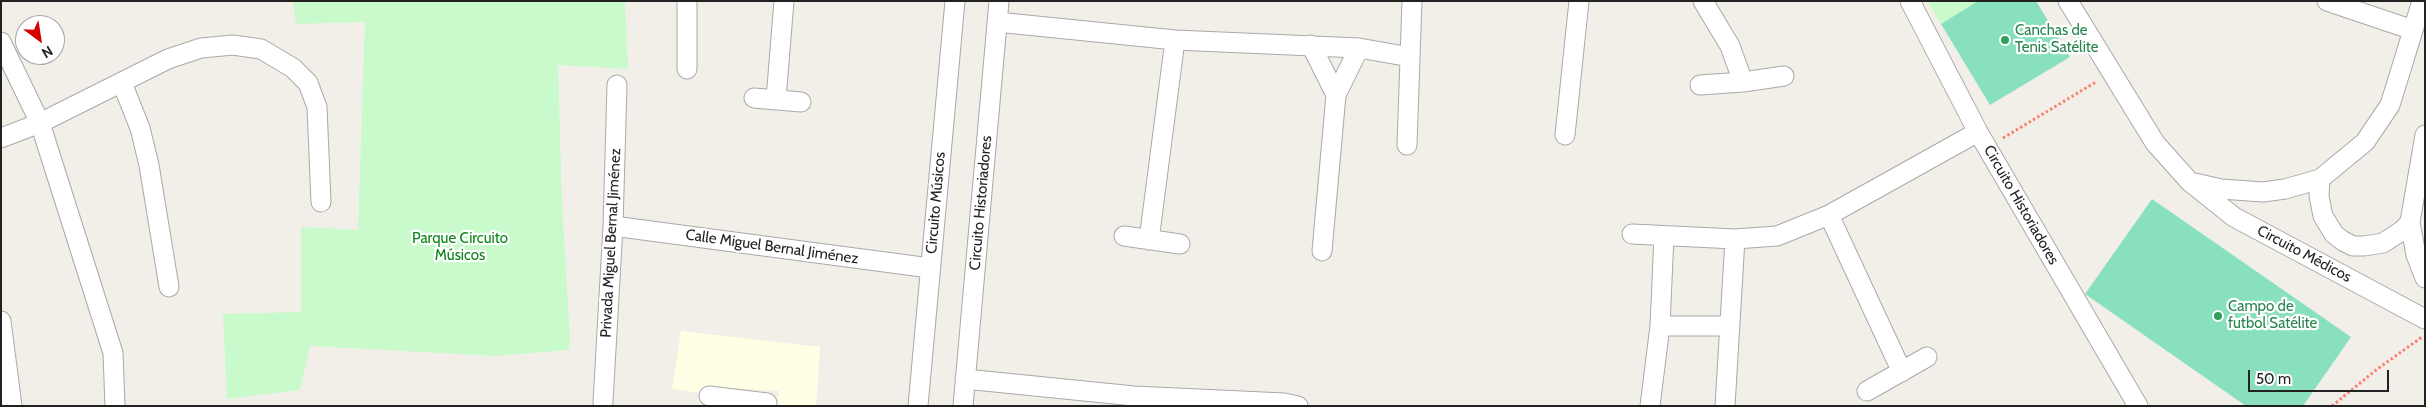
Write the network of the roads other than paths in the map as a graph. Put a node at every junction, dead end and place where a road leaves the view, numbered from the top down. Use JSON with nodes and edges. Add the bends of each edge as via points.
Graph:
{"nodes":[{"id":1,"x":686,"y":1,"type":"edge"},
{"id":2,"x":784,"y":1,"type":"edge"},
{"id":3,"x":955,"y":1,"type":"edge"},
{"id":4,"x":999,"y":1,"type":"edge"},
{"id":5,"x":1412,"y":1,"type":"edge"},
{"id":6,"x":1579,"y":1,"type":"edge"},
{"id":7,"x":1704,"y":1,"type":"edge"},
{"id":8,"x":1910,"y":1,"type":"edge"},
{"id":9,"x":2068,"y":1,"type":"edge"},
{"id":10,"x":2327,"y":1,"type":"edge"},
{"id":11,"x":2422,"y":1,"type":"edge"},
{"id":12,"x":997,"y":22,"type":"junction"},
{"id":13,"x":2413,"y":30,"type":"junction"},
{"id":14,"x":1175,"y":40,"type":"junction"},
{"id":15,"x":1,"y":42,"type":"edge"},
{"id":16,"x":1311,"y":45,"type":"junction"},
{"id":17,"x":1359,"y":48,"type":"junction"},
{"id":18,"x":1410,"y":57,"type":"junction"},
{"id":19,"x":687,"y":69,"type":"dead end"},
{"id":20,"x":1784,"y":76,"type":"dead end"},
{"id":21,"x":1743,"y":82,"type":"junction"},
{"id":22,"x":122,"y":83,"type":"junction"},
{"id":23,"x":617,"y":84,"type":"dead end"},
{"id":24,"x":1700,"y":85,"type":"dead end"},
{"id":25,"x":1336,"y":95,"type":"junction"},
{"id":26,"x":754,"y":98,"type":"dead end"},
{"id":27,"x":776,"y":99,"type":"junction"},
{"id":28,"x":801,"y":102,"type":"dead end"},
{"id":29,"x":40,"y":123,"type":"junction"},
{"id":30,"x":1565,"y":135,"type":"dead end"},
{"id":31,"x":2425,"y":135,"type":"edge"},
{"id":32,"x":1,"y":138,"type":"edge"},
{"id":33,"x":1983,"y":140,"type":"junction"},
{"id":34,"x":1407,"y":146,"type":"dead end"},
{"id":35,"x":2320,"y":179,"type":"junction"},
{"id":36,"x":2189,"y":181,"type":"junction"},
{"id":37,"x":321,"y":202,"type":"dead end"},
{"id":38,"x":1829,"y":215,"type":"junction"},
{"id":39,"x":2410,"y":222,"type":"junction"},
{"id":40,"x":613,"y":226,"type":"junction"},
{"id":41,"x":1632,"y":234,"type":"dead end"},
{"id":42,"x":1124,"y":236,"type":"dead end"},
{"id":43,"x":1664,"y":236,"type":"junction"},
{"id":44,"x":1735,"y":239,"type":"junction"},
{"id":45,"x":1150,"y":240,"type":"junction"},
{"id":46,"x":1180,"y":244,"type":"dead end"},
{"id":47,"x":1322,"y":251,"type":"dead end"},
{"id":48,"x":930,"y":268,"type":"junction"},
{"id":49,"x":2425,"y":278,"type":"edge"},
{"id":50,"x":169,"y":287,"type":"dead end"},
{"id":51,"x":2425,"y":319,"type":"edge"},
{"id":52,"x":1,"y":321,"type":"edge"},
{"id":53,"x":1660,"y":326,"type":"junction"},
{"id":54,"x":1730,"y":326,"type":"junction"},
{"id":55,"x":1928,"y":357,"type":"dead end"},
{"id":56,"x":1902,"y":372,"type":"junction"},
{"id":57,"x":965,"y":379,"type":"junction"},
{"id":58,"x":1868,"y":391,"type":"dead end"},
{"id":59,"x":709,"y":396,"type":"dead end"},
{"id":60,"x":1065,"y":397,"type":"edge"},
{"id":61,"x":1134,"y":401,"type":"edge"},
{"id":62,"x":603,"y":402,"type":"dead end"},
{"id":63,"x":737,"y":403,"type":"edge"},
{"id":64,"x":768,"y":403,"type":"dead end"},
{"id":65,"x":1288,"y":405,"type":"edge"},
{"id":66,"x":12,"y":406,"type":"edge"},
{"id":67,"x":115,"y":406,"type":"edge"},
{"id":68,"x":918,"y":406,"type":"edge"},
{"id":69,"x":963,"y":406,"type":"edge"},
{"id":70,"x":1650,"y":406,"type":"edge"},
{"id":71,"x":1725,"y":406,"type":"edge"},
{"id":72,"x":2138,"y":406,"type":"edge"}],
"edges":[{"from":1,"to":19,"type":"street"},
{"from":2,"to":27,"type":"street"},
{"from":3,"to":48,"type":"street","name":"Circuito Músicos"},
{"from":4,"to":12,"type":"street","name":"Circuito Historiadores"},
{"from":5,"to":18,"type":"street"},
{"from":6,"to":30,"type":"street"},
{"from":7,"to":21,"type":"street","via":[[1730,46]]},
{"from":8,"to":33,"type":"street","name":"Circuito Historiadores"},
{"from":9,"to":36,"type":"street","name":"Circuito Médicos","via":[[2155,143]]},
{"from":10,"to":13,"type":"street"},
{"from":11,"to":13,"type":"street"},
{"from":12,"to":14,"type":"street"},
{"from":12,"to":57,"type":"street","name":"Circuito Historiadores"},
{"from":13,"to":35,"type":"street","via":[[2390,105],[2379,124],[2365,142]]},
{"from":14,"to":16,"type":"street"},
{"from":14,"to":45,"type":"street"},
{"from":15,"to":29,"type":"street"},
{"from":16,"to":17,"type":"street"},
{"from":16,"to":25,"type":"street"},
{"from":17,"to":18,"type":"street"},
{"from":17,"to":25,"type":"street"},
{"from":18,"to":34,"type":"street"},
{"from":20,"to":21,"type":"street"},
{"from":21,"to":24,"type":"street"},
{"from":22,"to":29,"type":"street"},
{"from":22,"to":37,"type":"street","via":[[168,59],[201,48],[261,49],[293,68],[308,83],[317,107]]},
{"from":22,"to":50,"type":"street","via":[[140,128],[149,165]]},
{"from":23,"to":40,"type":"street","name":"Privada Miguel Bernal Jiménez"},
{"from":25,"to":47,"type":"street"},
{"from":26,"to":27,"type":"street"},
{"from":27,"to":28,"type":"street"},
{"from":29,"to":32,"type":"street"},
{"from":29,"to":67,"type":"street","via":[[114,353]]},
{"from":31,"to":39,"type":"street"},
{"from":33,"to":38,"type":"street"},
{"from":33,"to":72,"type":"street","name":"Circuito Historiadores"},
{"from":35,"to":36,"type":"street","via":[[2262,192],[2220,189]]},
{"from":35,"to":39,"type":"street","via":[[2323,216],[2334,234],[2353,246],[2383,243]]},
{"from":36,"to":51,"type":"street","name":"Circuito Médicos","via":[[2234,217]]},
{"from":38,"to":44,"type":"street","via":[[1777,236]]},
{"from":38,"to":56,"type":"street"},
{"from":39,"to":49,"type":"street","via":[[2416,255]]},
{"from":40,"to":48,"type":"street","name":"Calle Miguel Bernal Jiménez"},
{"from":40,"to":62,"type":"street","name":"Privada Miguel Bernal Jiménez"},
{"from":41,"to":43,"type":"street"},
{"from":42,"to":45,"type":"street"},
{"from":43,"to":44,"type":"street"},
{"from":43,"to":53,"type":"street"},
{"from":44,"to":54,"type":"street"},
{"from":45,"to":46,"type":"street"},
{"from":48,"to":68,"type":"street","name":"Circuito Músicos"},
{"from":52,"to":66,"type":"street"},
{"from":53,"to":54,"type":"street"},
{"from":53,"to":70,"type":"street"},
{"from":54,"to":71,"type":"street"},
{"from":55,"to":56,"type":"street"},
{"from":56,"to":58,"type":"street"},
{"from":57,"to":60,"type":"street"},
{"from":57,"to":69,"type":"street","name":"Circuito Historiadores"},
{"from":59,"to":63,"type":"street"},
{"from":60,"to":61,"type":"street"},
{"from":61,"to":65,"type":"street"},
{"from":63,"to":64,"type":"street"}]}
